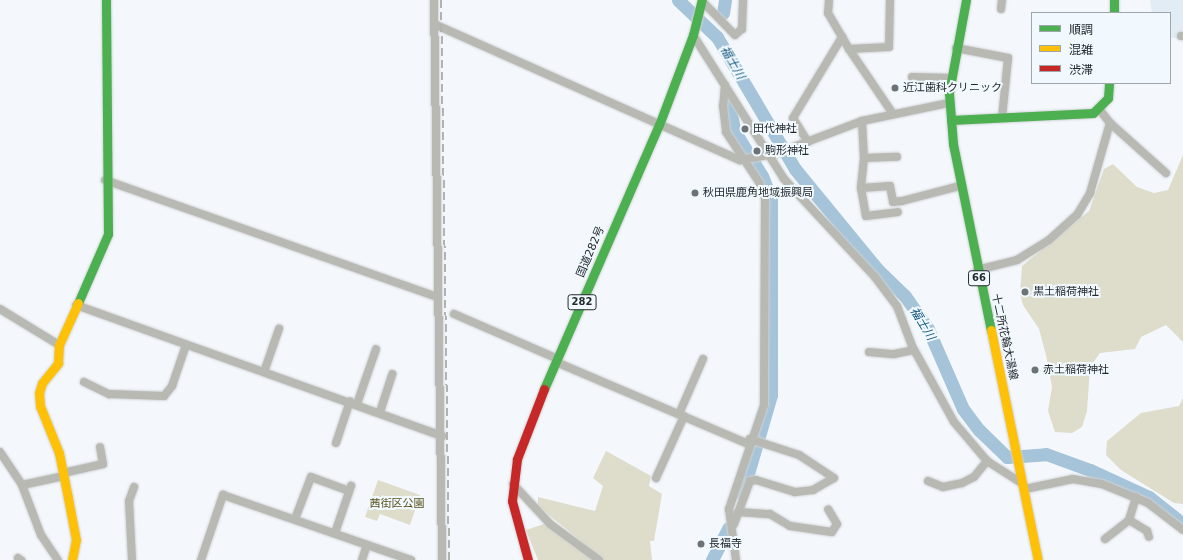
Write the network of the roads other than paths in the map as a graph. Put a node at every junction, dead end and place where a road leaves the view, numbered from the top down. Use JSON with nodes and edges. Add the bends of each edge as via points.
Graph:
{"nodes":[{"id":1,"x":106,"y":0,"type":"edge"},
{"id":2,"x":434,"y":0,"type":"edge"},
{"id":3,"x":743,"y":0,"type":"edge"},
{"id":4,"x":828,"y":0,"type":"edge"},
{"id":5,"x":890,"y":0,"type":"edge"},
{"id":6,"x":966,"y":0,"type":"edge"},
{"id":7,"x":1002,"y":0,"type":"edge"},
{"id":8,"x":1114,"y":0,"type":"edge"},
{"id":9,"x":702,"y":1,"type":"edge"},
{"id":10,"x":1001,"y":10,"type":"dead end"},
{"id":11,"x":1114,"y":12,"type":"edge"},
{"id":12,"x":434,"y":24,"type":"junction"},
{"id":13,"x":693,"y":35,"type":"junction"},
{"id":14,"x":842,"y":37,"type":"junction"},
{"id":15,"x":956,"y":48,"type":"junction"},
{"id":16,"x":849,"y":49,"type":"junction"},
{"id":17,"x":912,"y":77,"type":"dead end"},
{"id":18,"x":952,"y":78,"type":"junction"},
{"id":19,"x":1109,"y":84,"type":"edge"},
{"id":20,"x":725,"y":86,"type":"junction"},
{"id":21,"x":949,"y":103,"type":"junction"},
{"id":22,"x":1099,"y":109,"type":"junction"},
{"id":23,"x":894,"y":114,"type":"junction"},
{"id":24,"x":1002,"y":118,"type":"junction"},
{"id":25,"x":951,"y":120,"type":"junction"},
{"id":26,"x":862,"y":121,"type":"junction"},
{"id":27,"x":1110,"y":123,"type":"junction"},
{"id":28,"x":659,"y":125,"type":"junction"},
{"id":29,"x":804,"y":143,"type":"junction"},
{"id":30,"x":772,"y":155,"type":"junction"},
{"id":31,"x":898,"y":157,"type":"dead end"},
{"id":32,"x":864,"y":158,"type":"junction"},
{"id":33,"x":749,"y":160,"type":"junction"},
{"id":34,"x":1166,"y":173,"type":"dead end"},
{"id":35,"x":105,"y":180,"type":"junction"},
{"id":36,"x":960,"y":186,"type":"junction"},
{"id":37,"x":861,"y":188,"type":"junction"},
{"id":38,"x":898,"y":212,"type":"dead end"},
{"id":39,"x":977,"y":270,"type":"junction"},
{"id":40,"x":438,"y":297,"type":"junction"},
{"id":41,"x":76,"y":305,"type":"junction"},
{"id":42,"x":0,"y":309,"type":"edge"},
{"id":43,"x":454,"y":314,"type":"dead end"},
{"id":44,"x":279,"y":329,"type":"dead end"},
{"id":45,"x":59,"y":345,"type":"junction"},
{"id":46,"x":186,"y":345,"type":"junction"},
{"id":47,"x":376,"y":349,"type":"dead end"},
{"id":48,"x":914,"y":350,"type":"junction"},
{"id":49,"x":869,"y":352,"type":"dead end"},
{"id":50,"x":703,"y":359,"type":"dead end"},
{"id":51,"x":557,"y":360,"type":"junction"},
{"id":52,"x":264,"y":372,"type":"junction"},
{"id":53,"x":392,"y":374,"type":"dead end"},
{"id":54,"x":84,"y":382,"type":"dead end"},
{"id":55,"x":354,"y":402,"type":"junction"},
{"id":56,"x":380,"y":412,"type":"junction"},
{"id":57,"x":681,"y":415,"type":"junction"},
{"id":58,"x":442,"y":436,"type":"junction"},
{"id":59,"x":749,"y":441,"type":"junction"},
{"id":60,"x":336,"y":443,"type":"dead end"},
{"id":61,"x":100,"y":447,"type":"dead end"},
{"id":62,"x":0,"y":452,"type":"edge"},
{"id":63,"x":987,"y":461,"type":"junction"},
{"id":64,"x":63,"y":475,"type":"junction"},
{"id":65,"x":656,"y":478,"type":"dead end"},
{"id":66,"x":928,"y":481,"type":"dead end"},
{"id":67,"x":511,"y":482,"type":"junction"},
{"id":68,"x":22,"y":485,"type":"junction"},
{"id":69,"x":134,"y":487,"type":"dead end"},
{"id":70,"x":1024,"y":487,"type":"junction"},
{"id":71,"x":1136,"y":497,"type":"junction"},
{"id":72,"x":828,"y":509,"type":"dead end"},
{"id":73,"x":738,"y":512,"type":"junction"},
{"id":74,"x":295,"y":519,"type":"junction"},
{"id":75,"x":1129,"y":520,"type":"junction"},
{"id":76,"x":733,"y":527,"type":"junction"},
{"id":77,"x":1183,"y":530,"type":"edge"},
{"id":78,"x":335,"y":533,"type":"junction"},
{"id":79,"x":1150,"y":537,"type":"dead end"},
{"id":80,"x":1105,"y":539,"type":"dead end"},
{"id":81,"x":367,"y":545,"type":"junction"},
{"id":82,"x":58,"y":560,"type":"edge"},
{"id":83,"x":72,"y":560,"type":"edge"},
{"id":84,"x":132,"y":560,"type":"edge"},
{"id":85,"x":201,"y":560,"type":"edge"},
{"id":86,"x":362,"y":560,"type":"edge"},
{"id":87,"x":410,"y":560,"type":"edge"},
{"id":88,"x":442,"y":560,"type":"edge"},
{"id":89,"x":528,"y":560,"type":"edge"},
{"id":90,"x":600,"y":560,"type":"edge"},
{"id":91,"x":736,"y":560,"type":"edge"},
{"id":92,"x":1038,"y":560,"type":"edge"}],
"edges":[{"from":1,"to":35,"type":"main road"},
{"from":2,"to":12,"type":"street"},
{"from":3,"to":9,"type":"street","via":[[742,29],[735,35]]},
{"from":4,"to":14,"type":"street","via":[[828,13]]},
{"from":5,"to":16,"type":"street","via":[[889,46]]},
{"from":6,"to":15,"type":"main road","name":"十二所花輪大湯線","number":"66"},
{"from":7,"to":10,"type":"street"},
{"from":8,"to":11,"type":"main road"},
{"from":9,"to":13,"type":"main road","name":"国道282号","number":"282"},
{"from":12,"to":28,"type":"street"},
{"from":12,"to":40,"type":"street"},
{"from":13,"to":20,"type":"street"},
{"from":13,"to":28,"type":"main road","name":"国道282号","number":"282"},
{"from":14,"to":16,"type":"street"},
{"from":14,"to":29,"type":"street","via":[[793,118]]},
{"from":15,"to":18,"type":"main road","name":"十二所花輪大湯線","number":"66"},
{"from":15,"to":24,"type":"street","via":[[1008,58]]},
{"from":16,"to":23,"type":"street"},
{"from":17,"to":18,"type":"street"},
{"from":18,"to":21,"type":"main road","name":"十二所花輪大湯線","number":"66"},
{"from":19,"to":22,"type":"main road","via":[[1108,98]]},
{"from":20,"to":30,"type":"street"},
{"from":20,"to":33,"type":"street","via":[[723,120],[734,147]]},
{"from":21,"to":23,"type":"street"},
{"from":21,"to":25,"type":"main road","name":"十二所花輪大湯線","number":"66"},
{"from":22,"to":24,"type":"main road","via":[[1082,115]]},
{"from":22,"to":27,"type":"street"},
{"from":23,"to":26,"type":"street"},
{"from":24,"to":25,"type":"main road"},
{"from":25,"to":36,"type":"main road","name":"十二所花輪大湯線","number":"66"},
{"from":26,"to":29,"type":"street"},
{"from":26,"to":32,"type":"street"},
{"from":27,"to":34,"type":"street"},
{"from":27,"to":39,"type":"street","via":[[1090,193],[1077,215],[1050,240],[1016,260]]},
{"from":28,"to":33,"type":"street"},
{"from":28,"to":51,"type":"main road","name":"国道282号","number":"282"},
{"from":29,"to":30,"type":"street"},
{"from":30,"to":33,"type":"street"},
{"from":30,"to":48,"type":"street","via":[[784,179],[892,300],[905,321]]},
{"from":31,"to":32,"type":"street"},
{"from":32,"to":37,"type":"street"},
{"from":33,"to":59,"type":"street","via":[[765,198],[764,405]]},
{"from":35,"to":40,"type":"street"},
{"from":35,"to":41,"type":"main road","via":[[108,234]]},
{"from":36,"to":37,"type":"street","via":[[893,202],[890,186]]},
{"from":36,"to":39,"type":"main road","name":"十二所花輪大湯線","number":"66"},
{"from":37,"to":38,"type":"street","via":[[866,216]]},
{"from":39,"to":70,"type":"main road","name":"十二所花輪大湯線","number":"66"},
{"from":40,"to":58,"type":"street"},
{"from":41,"to":45,"type":"main road"},
{"from":41,"to":46,"type":"street"},
{"from":42,"to":45,"type":"street"},
{"from":43,"to":51,"type":"street"},
{"from":44,"to":52,"type":"street"},
{"from":45,"to":64,"type":"main road","via":[[58,363],[42,383],[38,393]]},
{"from":46,"to":52,"type":"street"},
{"from":46,"to":54,"type":"street","via":[[172,386],[164,396],[109,394]]},
{"from":47,"to":55,"type":"street"},
{"from":48,"to":49,"type":"street","via":[[894,354]]},
{"from":48,"to":63,"type":"street","via":[[954,422]]},
{"from":50,"to":57,"type":"street"},
{"from":51,"to":57,"type":"street"},
{"from":51,"to":67,"type":"main road","name":"国道282号","number":"282","via":[[526,431]]},
{"from":52,"to":55,"type":"street"},
{"from":53,"to":56,"type":"street"},
{"from":55,"to":56,"type":"street"},
{"from":55,"to":60,"type":"street"},
{"from":56,"to":58,"type":"street"},
{"from":57,"to":59,"type":"street"},
{"from":57,"to":65,"type":"street"},
{"from":58,"to":88,"type":"street"},
{"from":59,"to":73,"type":"street","via":[[760,442],[799,455],[834,478],[813,490],[795,492],[756,480],[750,481]]},
{"from":59,"to":76,"type":"street","via":[[745,470],[729,509]]},
{"from":61,"to":64,"type":"street","via":[[103,464]]},
{"from":62,"to":68,"type":"street"},
{"from":63,"to":66,"type":"street","via":[[974,477],[962,483],[943,487]]},
{"from":63,"to":70,"type":"street"},
{"from":64,"to":68,"type":"street"},
{"from":64,"to":83,"type":"main road","via":[[76,540]]},
{"from":67,"to":89,"type":"main road","name":"国道282号","number":"282","via":[[512,501]]},
{"from":67,"to":90,"type":"street","via":[[550,524]]},
{"from":68,"to":82,"type":"street","via":[[41,535]]},
{"from":69,"to":84,"type":"street","via":[[129,501]]},
{"from":70,"to":71,"type":"street","via":[[1073,479],[1102,484]]},
{"from":70,"to":92,"type":"main road","name":"十二所花輪大湯線","number":"66"},
{"from":71,"to":75,"type":"street"},
{"from":71,"to":77,"type":"street"},
{"from":72,"to":73,"type":"street","via":[[837,524],[832,532],[790,526],[770,514]]},
{"from":73,"to":76,"type":"street"},
{"from":74,"to":78,"type":"street"},
{"from":74,"to":78,"type":"street","via":[[311,477],[350,489]]},
{"from":74,"to":85,"type":"street","via":[[224,495]]},
{"from":75,"to":79,"type":"street","via":[[1147,531]]},
{"from":75,"to":80,"type":"street"},
{"from":76,"to":91,"type":"street"},
{"from":78,"to":81,"type":"street"},
{"from":81,"to":86,"type":"street"},
{"from":81,"to":87,"type":"street"}]}
